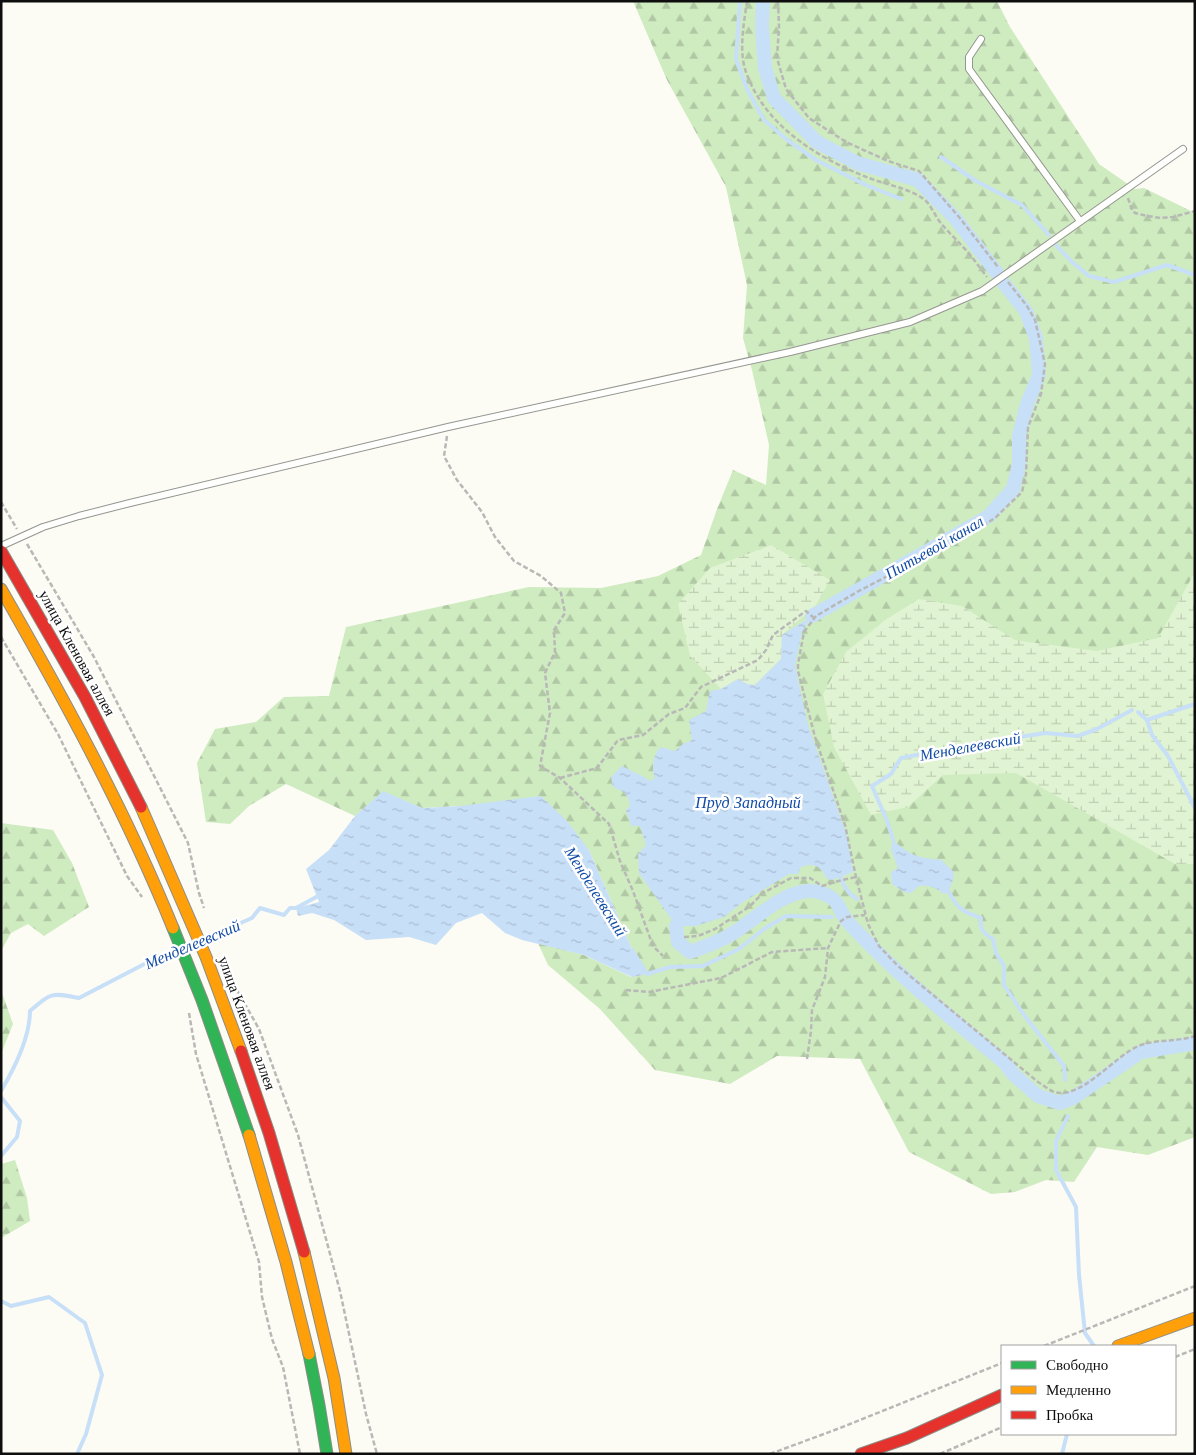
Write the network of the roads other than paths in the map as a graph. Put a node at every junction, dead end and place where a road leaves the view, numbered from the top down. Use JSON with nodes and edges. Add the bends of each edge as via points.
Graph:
{"nodes":[{"id":1,"x":981,"y":39,"type":"dead end"},
{"id":2,"x":1183,"y":149,"type":"dead end"},
{"id":3,"x":1080,"y":221,"type":"junction"},
{"id":4,"x":1,"y":546,"type":"edge"},
{"id":5,"x":1,"y":551,"type":"edge"},
{"id":6,"x":1,"y":589,"type":"edge"},
{"id":7,"x":1195,"y":1318,"type":"edge"},
{"id":8,"x":1121,"y":1345,"type":"edge"},
{"id":9,"x":1001,"y":1395,"type":"edge"},
{"id":10,"x":327,"y":1454,"type":"edge"},
{"id":11,"x":346,"y":1454,"type":"edge"},
{"id":12,"x":861,"y":1454,"type":"edge"}],
"edges":[{"from":1,"to":3,"type":"lane","via":[[969,57],[969,69]]},
{"from":2,"to":3,"type":"lane"},
{"from":3,"to":4,"type":"lane","via":[[982,291],[910,322],[448,427],[79,516],[43,527]]},
{"from":5,"to":11,"type":"street","name":"улица Кленовая аллея","via":[[98,722],[138,802],[212,972],[278,1157],[323,1330]]},
{"from":6,"to":10,"type":"street","via":[[113,793],[194,978],[262,1172],[304,1334]]},
{"from":7,"to":8,"type":"street"},
{"from":9,"to":12,"type":"street","via":[[908,1438]]}]}
